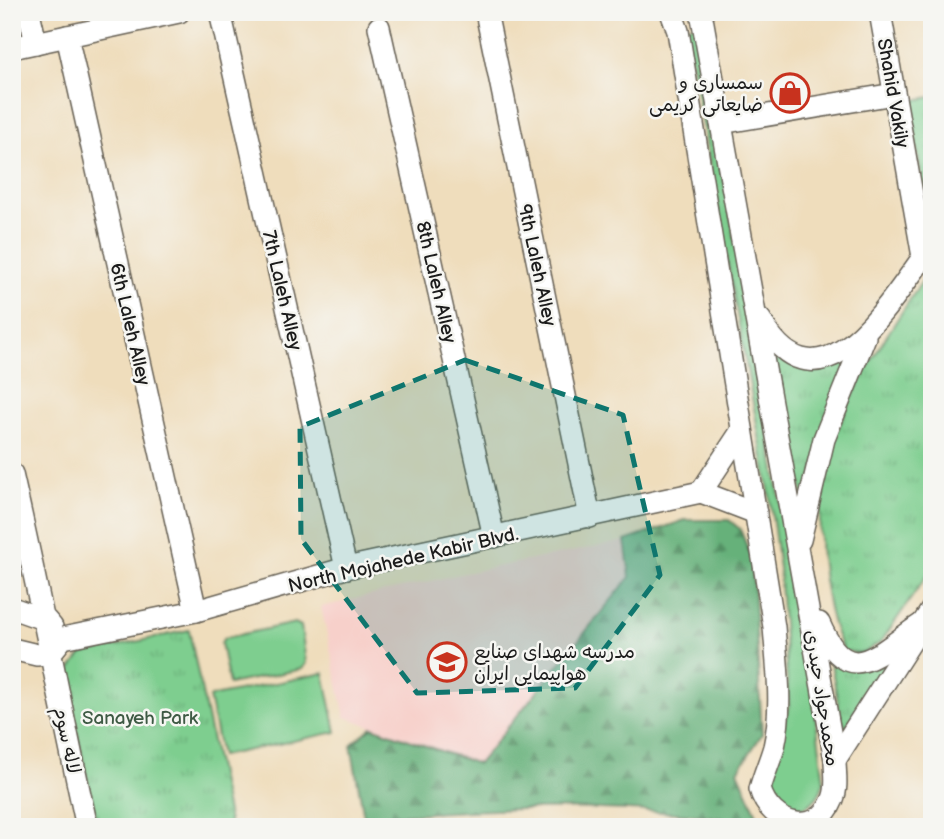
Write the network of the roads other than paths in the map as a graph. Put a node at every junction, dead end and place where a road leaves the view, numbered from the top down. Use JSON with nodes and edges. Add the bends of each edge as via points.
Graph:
{"nodes":[{"id":1,"x":29,"y":12,"type":"edge"},
{"id":2,"x":179,"y":12,"type":"edge"},
{"id":3,"x":220,"y":12,"type":"edge"},
{"id":4,"x":486,"y":12,"type":"edge"},
{"id":5,"x":671,"y":12,"type":"edge"},
{"id":6,"x":701,"y":12,"type":"edge"},
{"id":7,"x":880,"y":12,"type":"edge"},
{"id":8,"x":379,"y":27,"type":"dead end"},
{"id":9,"x":67,"y":36,"type":"junction"},
{"id":10,"x":36,"y":43,"type":"junction"},
{"id":11,"x":12,"y":48,"type":"edge"},
{"id":12,"x":894,"y":94,"type":"junction"},
{"id":13,"x":721,"y":123,"type":"junction"},
{"id":14,"x":927,"y":251,"type":"edge"},
{"id":15,"x":753,"y":307,"type":"junction"},
{"id":16,"x":869,"y":328,"type":"junction"},
{"id":17,"x":742,"y":430,"type":"junction"},
{"id":18,"x":12,"y":474,"type":"edge"},
{"id":19,"x":701,"y":492,"type":"junction"},
{"id":20,"x":756,"y":513,"type":"junction"},
{"id":21,"x":590,"y":517,"type":"junction"},
{"id":22,"x":494,"y":537,"type":"junction"},
{"id":23,"x":798,"y":548,"type":"junction"},
{"id":24,"x":346,"y":568,"type":"junction"},
{"id":25,"x":806,"y":592,"type":"junction"},
{"id":26,"x":12,"y":608,"type":"edge"},
{"id":27,"x":196,"y":611,"type":"junction"},
{"id":28,"x":927,"y":617,"type":"edge"},
{"id":29,"x":46,"y":620,"type":"junction"},
{"id":30,"x":56,"y":646,"type":"junction"},
{"id":31,"x":12,"y":649,"type":"edge"},
{"id":32,"x":835,"y":760,"type":"junction"},
{"id":33,"x":87,"y":827,"type":"edge"}],
"edges":[{"from":1,"to":10,"type":"street"},
{"from":2,"to":9,"type":"street"},
{"from":3,"to":24,"type":"street","name":"7th Laleh Alley"},
{"from":4,"to":21,"type":"street","name":"9th Laleh Alley"},
{"from":5,"to":17,"type":"street","name":"محمدجواد حیدری","via":[[678,30]]},
{"from":6,"to":13,"type":"street","name":"محمدجواد حیدری"},
{"from":7,"to":12,"type":"street","name":"Shahid Vakily"},
{"from":8,"to":22,"type":"street","name":"8th Laleh Alley"},
{"from":9,"to":10,"type":"street"},
{"from":9,"to":27,"type":"street","name":"6th Laleh Alley"},
{"from":10,"to":11,"type":"street"},
{"from":12,"to":13,"type":"street"},
{"from":12,"to":14,"type":"street","name":"Shahid Vakily"},
{"from":13,"to":15,"type":"street","name":"محمدجواد حیدری"},
{"from":14,"to":16,"type":"street"},
{"from":15,"to":16,"type":"street","via":[[782,351],[803,361],[829,359],[848,349]]},
{"from":15,"to":23,"type":"street","name":"محمدجواد حیدری"},
{"from":16,"to":23,"type":"street","via":[[824,439]]},
{"from":17,"to":19,"type":"street"},
{"from":17,"to":20,"type":"street","name":"محمدجواد حیدری"},
{"from":18,"to":29,"type":"street","name":"لاله سوم"},
{"from":19,"to":20,"type":"street"},
{"from":19,"to":21,"type":"street","name":"North Mojahede Kabir Blvd."},
{"from":20,"to":32,"type":"street","name":"محمدجواد حیدری","via":[[779,679],[773,749],[760,789],[771,812],[793,823],[817,818],[834,798]]},
{"from":21,"to":22,"type":"street","name":"North Mojahede Kabir Blvd."},
{"from":22,"to":24,"type":"street","name":"North Mojahede Kabir Blvd."},
{"from":23,"to":25,"type":"street","name":"محمدجواد حیدری"},
{"from":24,"to":27,"type":"street","name":"North Mojahede Kabir Blvd."},
{"from":25,"to":28,"type":"street","via":[[829,645],[839,657],[858,663],[869,660]]},
{"from":25,"to":32,"type":"street","name":"محمدجواد حیدری"},
{"from":26,"to":29,"type":"street"},
{"from":27,"to":30,"type":"street","name":"North Mojahede Kabir Blvd."},
{"from":28,"to":32,"type":"street"},
{"from":29,"to":30,"type":"street","name":"لاله سوم"},
{"from":30,"to":31,"type":"street","name":"North Mojahede Kabir Blvd."},
{"from":30,"to":33,"type":"street","name":"لاله سوم"}]}
